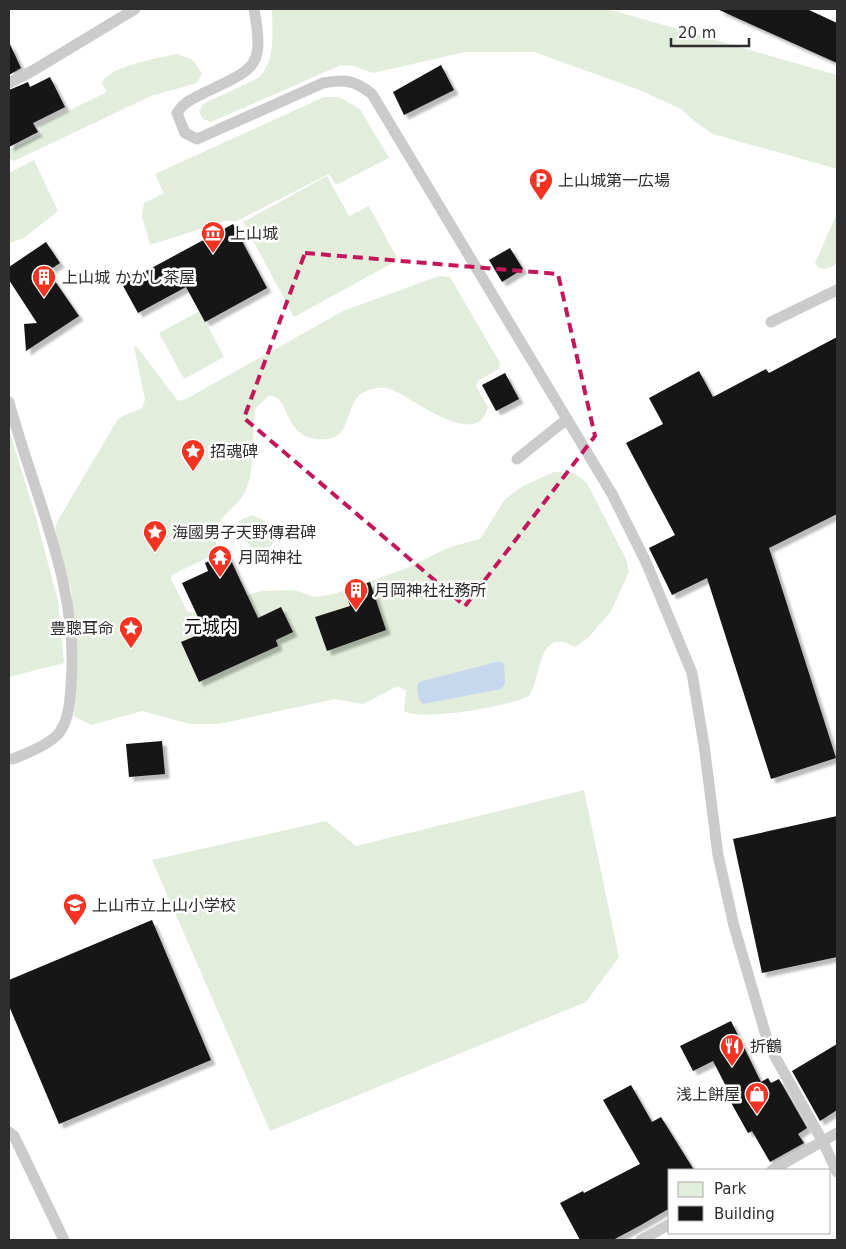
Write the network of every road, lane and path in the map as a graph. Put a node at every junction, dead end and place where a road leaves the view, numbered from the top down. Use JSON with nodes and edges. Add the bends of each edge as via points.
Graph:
{"nodes":[{"id":1,"x":135,"y":9,"type":"edge"},
{"id":2,"x":254,"y":9,"type":"edge"},
{"id":3,"x":9,"y":83,"type":"edge"},
{"id":4,"x":837,"y":290,"type":"edge"},
{"id":5,"x":771,"y":322,"type":"dead end"},
{"id":6,"x":9,"y":402,"type":"edge"},
{"id":7,"x":567,"y":419,"type":"junction"},
{"id":8,"x":517,"y":459,"type":"dead end"},
{"id":9,"x":9,"y":759,"type":"edge"},
{"id":10,"x":9,"y":1132,"type":"edge"},
{"id":11,"x":837,"y":1133,"type":"edge"},
{"id":12,"x":824,"y":1142,"type":"junction"},
{"id":13,"x":774,"y":1169,"type":"edge"},
{"id":14,"x":837,"y":1172,"type":"edge"},
{"id":15,"x":668,"y":1225,"type":"edge"},
{"id":16,"x":64,"y":1240,"type":"edge"},
{"id":17,"x":641,"y":1240,"type":"edge"}],
"edges":[{"from":1,"to":3,"type":"lane"},
{"from":2,"to":7,"type":"lane","via":[[258,29],[257,58],[247,72],[184,103],[176,113],[185,133],[197,139],[323,83],[357,82],[372,94]]},
{"from":4,"to":5,"type":"lane"},
{"from":6,"to":9,"type":"lane","via":[[45,512],[66,592],[73,664],[70,706],[61,731],[40,747]]},
{"from":7,"to":8,"type":"lane"},
{"from":7,"to":12,"type":"lane","via":[[612,494],[646,562],[692,673],[718,855],[734,926],[770,1046]]},
{"from":10,"to":16,"type":"lane","via":[[14,1136]]},
{"from":11,"to":12,"type":"lane"},
{"from":12,"to":13,"type":"lane"},
{"from":12,"to":14,"type":"lane"},
{"from":15,"to":17,"type":"lane"}]}
